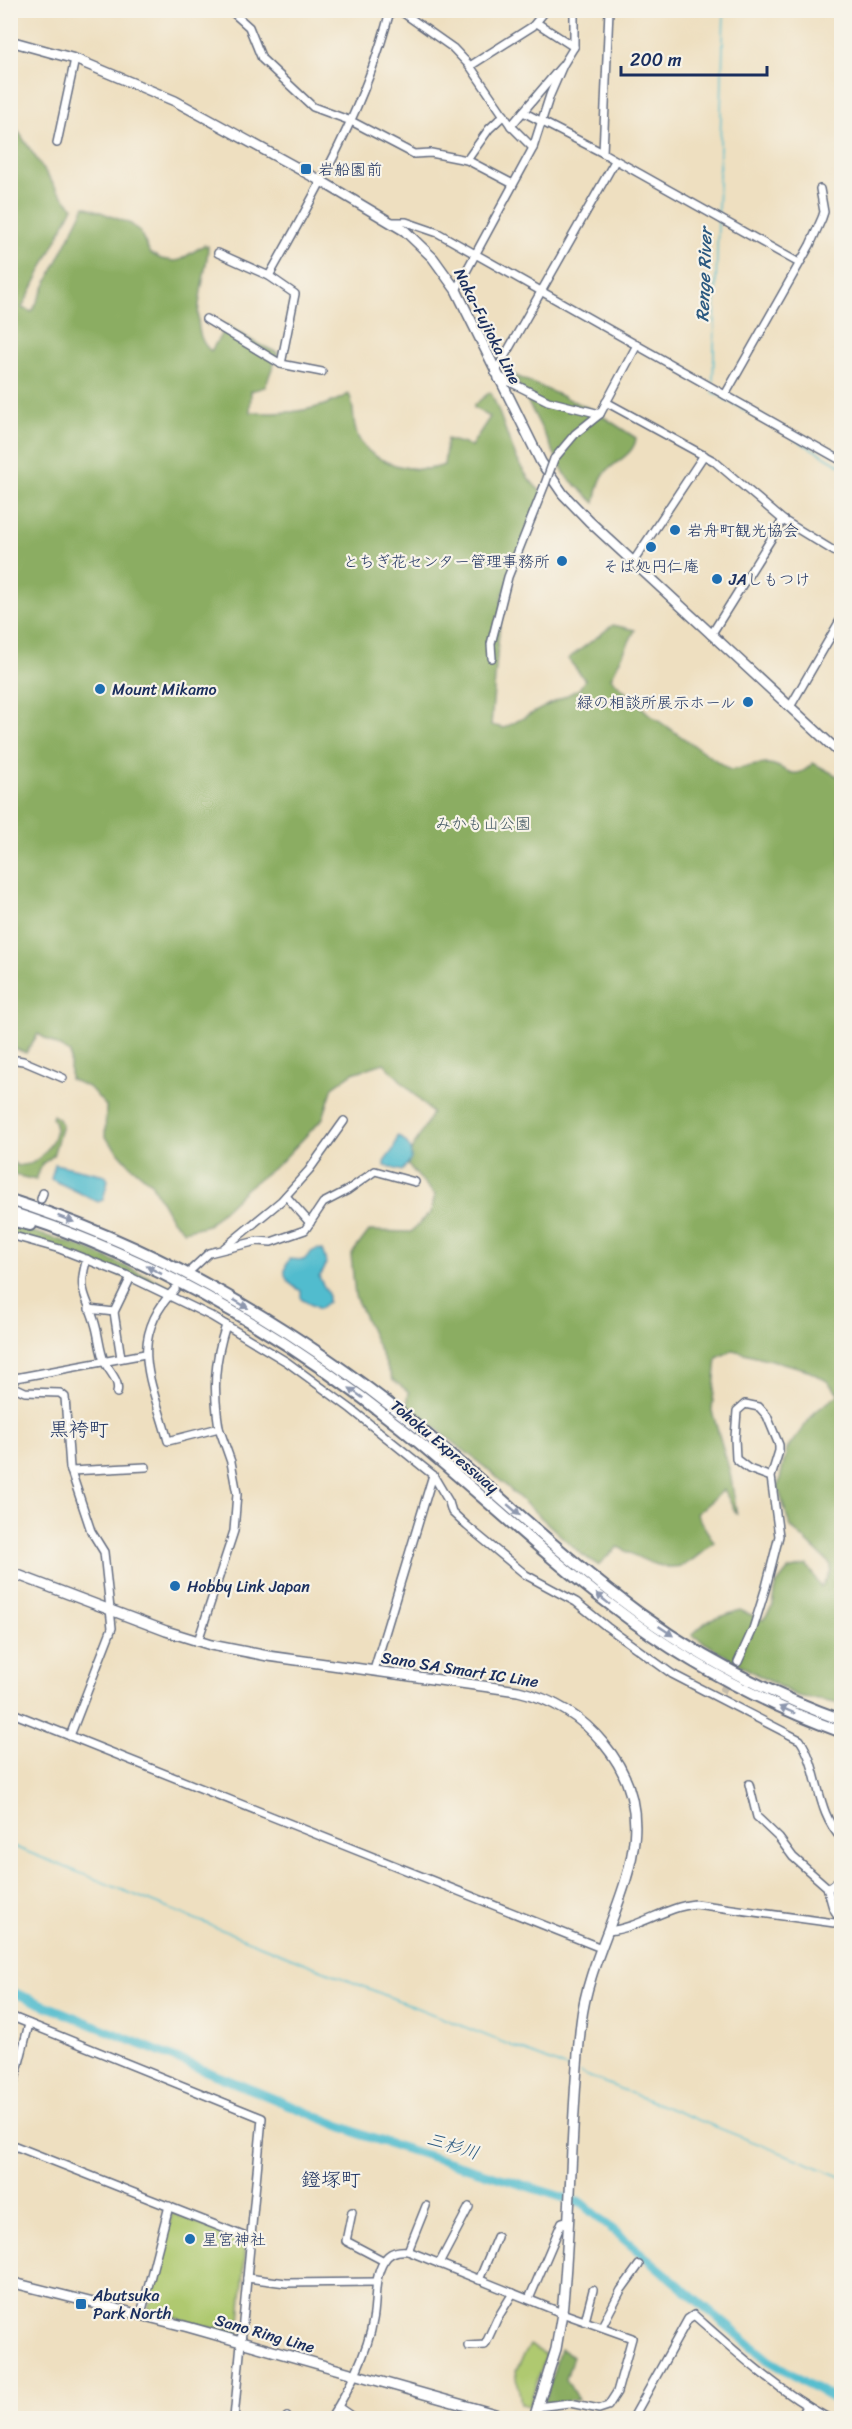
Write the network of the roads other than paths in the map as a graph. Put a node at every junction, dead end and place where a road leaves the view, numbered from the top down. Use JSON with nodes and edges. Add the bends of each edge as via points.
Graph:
{"nodes":[{"id":1,"x":230,"y":10,"type":"edge"},
{"id":2,"x":390,"y":10,"type":"edge"},
{"id":3,"x":399,"y":10,"type":"edge"},
{"id":4,"x":546,"y":10,"type":"edge"},
{"id":5,"x":574,"y":10,"type":"edge"},
{"id":6,"x":609,"y":10,"type":"edge"},
{"id":7,"x":537,"y":23,"type":"junction"},
{"id":8,"x":10,"y":41,"type":"edge"},
{"id":9,"x":574,"y":47,"type":"junction"},
{"id":10,"x":75,"y":60,"type":"junction"},
{"id":11,"x":563,"y":65,"type":"junction"},
{"id":12,"x":470,"y":66,"type":"junction"},
{"id":13,"x":523,"y":112,"type":"junction"},
{"id":14,"x":504,"y":115,"type":"junction"},
{"id":15,"x":351,"y":121,"type":"junction"},
{"id":16,"x":542,"y":121,"type":"junction"},
{"id":17,"x":511,"y":126,"type":"junction"},
{"id":18,"x":57,"y":143,"type":"dead end"},
{"id":19,"x":533,"y":148,"type":"junction"},
{"id":20,"x":603,"y":153,"type":"junction"},
{"id":21,"x":467,"y":160,"type":"junction"},
{"id":22,"x":615,"y":161,"type":"junction"},
{"id":23,"x":321,"y":181,"type":"junction"},
{"id":24,"x":513,"y":184,"type":"junction"},
{"id":25,"x":820,"y":189,"type":"dead end"},
{"id":26,"x":393,"y":222,"type":"junction"},
{"id":27,"x":218,"y":253,"type":"dead end"},
{"id":28,"x":476,"y":254,"type":"junction"},
{"id":29,"x":799,"y":263,"type":"junction"},
{"id":30,"x":269,"y":276,"type":"junction"},
{"id":31,"x":456,"y":290,"type":"junction"},
{"id":32,"x":541,"y":291,"type":"junction"},
{"id":33,"x":206,"y":319,"type":"dead end"},
{"id":34,"x":637,"y":345,"type":"junction"},
{"id":35,"x":281,"y":364,"type":"junction"},
{"id":36,"x":322,"y":372,"type":"dead end"},
{"id":37,"x":497,"y":376,"type":"junction"},
{"id":38,"x":725,"y":395,"type":"junction"},
{"id":39,"x":606,"y":402,"type":"junction"},
{"id":40,"x":600,"y":414,"type":"junction"},
{"id":41,"x":704,"y":454,"type":"junction"},
{"id":42,"x":842,"y":460,"type":"edge"},
{"id":43,"x":783,"y":520,"type":"junction"},
{"id":44,"x":842,"y":556,"type":"edge"},
{"id":45,"x":633,"y":562,"type":"junction"},
{"id":46,"x":842,"y":616,"type":"edge"},
{"id":47,"x":711,"y":635,"type":"junction"},
{"id":48,"x":492,"y":658,"type":"dead end"},
{"id":49,"x":790,"y":707,"type":"junction"},
{"id":50,"x":842,"y":755,"type":"edge"},
{"id":51,"x":10,"y":1059,"type":"edge"},
{"id":52,"x":63,"y":1078,"type":"dead end"},
{"id":53,"x":344,"y":1121,"type":"dead end"},
{"id":54,"x":415,"y":1182,"type":"dead end"},
{"id":55,"x":286,"y":1196,"type":"junction"},
{"id":56,"x":10,"y":1200,"type":"edge"},
{"id":57,"x":10,"y":1212,"type":"edge"},
{"id":58,"x":10,"y":1220,"type":"edge"},
{"id":59,"x":310,"y":1223,"type":"junction"},
{"id":60,"x":29,"y":1230,"type":"dead end"},
{"id":61,"x":10,"y":1235,"type":"edge"},
{"id":62,"x":26,"y":1239,"type":"junction"},
{"id":63,"x":99,"y":1245,"type":"junction"},
{"id":64,"x":224,"y":1248,"type":"junction"},
{"id":65,"x":87,"y":1258,"type":"junction"},
{"id":66,"x":192,"y":1269,"type":"dead end"},
{"id":67,"x":131,"y":1277,"type":"junction"},
{"id":68,"x":172,"y":1292,"type":"junction"},
{"id":69,"x":89,"y":1309,"type":"junction"},
{"id":70,"x":114,"y":1312,"type":"junction"},
{"id":71,"x":226,"y":1325,"type":"junction"},
{"id":72,"x":145,"y":1354,"type":"junction"},
{"id":73,"x":121,"y":1358,"type":"junction"},
{"id":74,"x":104,"y":1361,"type":"junction"},
{"id":75,"x":10,"y":1379,"type":"edge"},
{"id":76,"x":10,"y":1385,"type":"edge"},
{"id":77,"x":117,"y":1394,"type":"dead end"},
{"id":78,"x":219,"y":1428,"type":"junction"},
{"id":79,"x":146,"y":1467,"type":"dead end"},
{"id":80,"x":71,"y":1471,"type":"junction"},
{"id":81,"x":433,"y":1475,"type":"junction"},
{"id":82,"x":771,"y":1477,"type":"junction"},
{"id":83,"x":10,"y":1572,"type":"edge"},
{"id":84,"x":109,"y":1610,"type":"junction"},
{"id":85,"x":198,"y":1641,"type":"junction"},
{"id":86,"x":738,"y":1662,"type":"tunnel mouth"},
{"id":87,"x":374,"y":1670,"type":"junction"},
{"id":88,"x":10,"y":1713,"type":"edge"},
{"id":89,"x":842,"y":1720,"type":"edge"},
{"id":90,"x":842,"y":1732,"type":"edge"},
{"id":91,"x":70,"y":1736,"type":"junction"},
{"id":92,"x":749,"y":1784,"type":"dead end"},
{"id":93,"x":842,"y":1839,"type":"edge"},
{"id":94,"x":842,"y":1877,"type":"edge"},
{"id":95,"x":828,"y":1889,"type":"junction"},
{"id":96,"x":840,"y":1923,"type":"edge"},
{"id":97,"x":608,"y":1931,"type":"junction"},
{"id":98,"x":842,"y":1932,"type":"edge"},
{"id":99,"x":601,"y":1948,"type":"junction"},
{"id":100,"x":10,"y":2016,"type":"edge"},
{"id":101,"x":29,"y":2024,"type":"junction"},
{"id":102,"x":10,"y":2099,"type":"edge"},
{"id":103,"x":10,"y":2144,"type":"edge"},
{"id":104,"x":169,"y":2206,"type":"junction"},
{"id":105,"x":426,"y":2206,"type":"dead end"},
{"id":106,"x":470,"y":2207,"type":"dead end"},
{"id":107,"x":352,"y":2212,"type":"dead end"},
{"id":108,"x":569,"y":2220,"type":"junction"},
{"id":109,"x":497,"y":2237,"type":"dead end"},
{"id":110,"x":251,"y":2239,"type":"junction"},
{"id":111,"x":408,"y":2251,"type":"junction"},
{"id":112,"x":384,"y":2261,"type":"junction"},
{"id":113,"x":439,"y":2264,"type":"junction"},
{"id":114,"x":639,"y":2265,"type":"dead end"},
{"id":115,"x":247,"y":2278,"type":"junction"},
{"id":116,"x":479,"y":2280,"type":"junction"},
{"id":117,"x":10,"y":2282,"type":"edge"},
{"id":118,"x":376,"y":2282,"type":"junction"},
{"id":119,"x":593,"y":2290,"type":"dead end"},
{"id":120,"x":513,"y":2293,"type":"junction"},
{"id":121,"x":529,"y":2299,"type":"junction"},
{"id":122,"x":562,"y":2313,"type":"junction"},
{"id":123,"x":141,"y":2314,"type":"junction"},
{"id":124,"x":585,"y":2320,"type":"junction"},
{"id":125,"x":602,"y":2326,"type":"junction"},
{"id":126,"x":242,"y":2342,"type":"junction"},
{"id":127,"x":468,"y":2346,"type":"dead end"},
{"id":128,"x":355,"y":2374,"type":"junction"},
{"id":129,"x":338,"y":2407,"type":"junction"},
{"id":130,"x":537,"y":2407,"type":"junction"},
{"id":131,"x":807,"y":2407,"type":"junction"},
{"id":132,"x":234,"y":2418,"type":"edge"},
{"id":133,"x":332,"y":2418,"type":"edge"},
{"id":134,"x":354,"y":2418,"type":"edge"},
{"id":135,"x":509,"y":2418,"type":"edge"},
{"id":136,"x":534,"y":2418,"type":"edge"},
{"id":137,"x":633,"y":2418,"type":"edge"},
{"id":138,"x":800,"y":2418,"type":"edge"},
{"id":139,"x":828,"y":2418,"type":"edge"}],
"edges":[{"from":1,"to":15,"type":"street","via":[[249,27],[262,59],[313,107]]},
{"from":2,"to":15,"type":"street"},
{"from":3,"to":12,"type":"street","via":[[453,48]]},
{"from":4,"to":7,"type":"street"},
{"from":5,"to":9,"type":"street"},
{"from":6,"to":20,"type":"street"},
{"from":7,"to":9,"type":"street"},
{"from":7,"to":12,"type":"street"},
{"from":8,"to":10,"type":"main road","name":"Naka-Fujioka Line"},
{"from":9,"to":11,"type":"street"},
{"from":10,"to":18,"type":"street"},
{"from":10,"to":23,"type":"main road","name":"Naka-Fujioka Line","via":[[182,104]]},
{"from":11,"to":13,"type":"street"},
{"from":11,"to":16,"type":"street"},
{"from":12,"to":14,"type":"street"},
{"from":13,"to":16,"type":"street"},
{"from":13,"to":17,"type":"street"},
{"from":14,"to":17,"type":"street"},
{"from":14,"to":21,"type":"street"},
{"from":15,"to":21,"type":"street","via":[[414,154],[432,153]]},
{"from":15,"to":23,"type":"street"},
{"from":16,"to":19,"type":"street"},
{"from":16,"to":20,"type":"street"},
{"from":17,"to":19,"type":"street"},
{"from":19,"to":24,"type":"street"},
{"from":20,"to":22,"type":"street"},
{"from":21,"to":24,"type":"street"},
{"from":22,"to":29,"type":"street"},
{"from":22,"to":32,"type":"street"},
{"from":23,"to":26,"type":"main road","name":"Naka-Fujioka Line"},
{"from":23,"to":30,"type":"street"},
{"from":24,"to":28,"type":"street"},
{"from":25,"to":29,"type":"street","via":[[824,212]]},
{"from":26,"to":28,"type":"street","via":[[433,231]]},
{"from":26,"to":31,"type":"main road","name":"Naka-Fujioka Line","via":[[433,258]]},
{"from":27,"to":30,"type":"street"},
{"from":28,"to":31,"type":"street"},
{"from":28,"to":32,"type":"street"},
{"from":29,"to":38,"type":"street"},
{"from":30,"to":35,"type":"street","via":[[295,294]]},
{"from":31,"to":37,"type":"main road","name":"Naka-Fujioka Line"},
{"from":32,"to":34,"type":"street"},
{"from":32,"to":37,"type":"street"},
{"from":33,"to":35,"type":"street"},
{"from":34,"to":38,"type":"street"},
{"from":34,"to":39,"type":"street"},
{"from":35,"to":36,"type":"street"},
{"from":37,"to":40,"type":"street","via":[[548,401]]},
{"from":37,"to":45,"type":"main road","name":"Naka-Fujioka Line","via":[[541,462],[563,494]]},
{"from":38,"to":42,"type":"street"},
{"from":39,"to":40,"type":"street"},
{"from":39,"to":41,"type":"street"},
{"from":40,"to":48,"type":"street","bridge":true,"via":[[575,434],[554,459],[508,577],[491,644]]},
{"from":41,"to":43,"type":"street"},
{"from":41,"to":45,"type":"street"},
{"from":43,"to":44,"type":"street"},
{"from":43,"to":47,"type":"street"},
{"from":45,"to":47,"type":"main road","name":"Naka-Fujioka Line"},
{"from":46,"to":49,"type":"street"},
{"from":47,"to":49,"type":"main road","name":"Naka-Fujioka Line"},
{"from":49,"to":50,"type":"main road","name":"Naka-Fujioka Line"},
{"from":51,"to":52,"type":"street"},
{"from":53,"to":55,"type":"street"},
{"from":54,"to":59,"type":"street","via":[[375,1171],[323,1203]]},
{"from":55,"to":59,"type":"street"},
{"from":55,"to":64,"type":"street"},
{"from":56,"to":89,"type":"highway","name":"Tohoku Expressway","one_way":true,"via":[[150,1256],[278,1327],[407,1418],[573,1560],[657,1625],[763,1688]]},
{"from":57,"to":63,"type":"highway","name":"Tohoku Expressway"},
{"from":58,"to":63,"type":"highway"},
{"from":59,"to":64,"type":"street","via":[[305,1230],[271,1242]]},
{"from":60,"to":62,"type":"street"},
{"from":61,"to":62,"type":"street"},
{"from":62,"to":65,"type":"street"},
{"from":90,"to":63,"type":"highway","name":"Tohoku Expressway","one_way":true,"via":[[759,1698],[676,1652],[615,1609],[400,1427],[324,1370],[214,1302]]},
{"from":64,"to":66,"type":"street","via":[[209,1254]]},
{"from":65,"to":67,"type":"street"},
{"from":65,"to":69,"type":"street","via":[[82,1293]]},
{"from":67,"to":68,"type":"street"},
{"from":67,"to":70,"type":"street"},
{"from":68,"to":71,"type":"street"},
{"from":68,"to":72,"type":"street","via":[[156,1311],[148,1330]]},
{"from":69,"to":70,"type":"street"},
{"from":69,"to":74,"type":"street"},
{"from":70,"to":73,"type":"street"},
{"from":71,"to":78,"type":"street","via":[[215,1371]]},
{"from":71,"to":81,"type":"street","via":[[351,1409]]},
{"from":72,"to":73,"type":"street"},
{"from":72,"to":78,"type":"street","via":[[168,1441]]},
{"from":73,"to":74,"type":"street"},
{"from":74,"to":75,"type":"street"},
{"from":74,"to":77,"type":"street","via":[[117,1383]]},
{"from":76,"to":80,"type":"street","via":[[34,1394],[63,1395]]},
{"from":78,"to":85,"type":"street","via":[[237,1494],[234,1530]]},
{"from":79,"to":80,"type":"street"},
{"from":80,"to":84,"type":"street","via":[[92,1531],[104,1552]]},
{"from":81,"to":87,"type":"street"},
{"from":81,"to":93,"type":"street","via":[[452,1512],[526,1575],[576,1602],[672,1674],[720,1695],[800,1740],[809,1753],[832,1829]]},
{"from":82,"to":82,"type":"street","via":[[736,1459],[737,1411],[745,1404],[759,1407],[771,1421],[779,1451]]},
{"from":82,"to":86,"type":"street","via":[[778,1544],[753,1629]]},
{"from":83,"to":84,"type":"main road","name":"Sano SA Smart IC Line"},
{"from":84,"to":85,"type":"main road","name":"Sano SA Smart IC Line"},
{"from":84,"to":91,"type":"street","via":[[111,1635]]},
{"from":85,"to":87,"type":"main road","name":"Sano SA Smart IC Line","via":[[236,1651]]},
{"from":87,"to":97,"type":"main road","name":"Sano SA Smart IC Line","via":[[529,1693],[569,1711],[588,1725],[617,1762],[625,1779],[635,1825],[632,1864]]},
{"from":88,"to":91,"type":"street"},
{"from":91,"to":99,"type":"street"},
{"from":92,"to":95,"type":"street","via":[[757,1817]]},
{"from":94,"to":95,"type":"street"},
{"from":95,"to":96,"type":"street"},
{"from":96,"to":97,"type":"street","via":[[695,1904]]},
{"from":96,"to":98,"type":"street"},
{"from":97,"to":99,"type":"main road","name":"Sano SA Smart IC Line"},
{"from":99,"to":108,"type":"main road","name":"Sano SA Smart IC Line","via":[[584,2005],[577,2062]]},
{"from":100,"to":101,"type":"street"},
{"from":101,"to":102,"type":"street"},
{"from":101,"to":110,"type":"street","via":[[262,2118]]},
{"from":103,"to":104,"type":"street"},
{"from":104,"to":110,"type":"street"},
{"from":104,"to":123,"type":"street"},
{"from":105,"to":111,"type":"street"},
{"from":106,"to":113,"type":"street"},
{"from":107,"to":112,"type":"street","via":[[346,2241]]},
{"from":108,"to":121,"type":"street","via":[[562,2222],[555,2233]]},
{"from":108,"to":122,"type":"main road"},
{"from":109,"to":116,"type":"street"},
{"from":110,"to":115,"type":"street"},
{"from":111,"to":112,"type":"street","via":[[397,2251]]},
{"from":111,"to":113,"type":"street"},
{"from":112,"to":118,"type":"street"},
{"from":113,"to":116,"type":"street"},
{"from":114,"to":125,"type":"street"},
{"from":115,"to":118,"type":"street","via":[[286,2283]]},
{"from":115,"to":126,"type":"street"},
{"from":116,"to":120,"type":"street"},
{"from":117,"to":123,"type":"main road","name":"Sano Ring Line"},
{"from":118,"to":128,"type":"street","via":[[373,2322]]},
{"from":119,"to":124,"type":"street"},
{"from":120,"to":121,"type":"street"},
{"from":120,"to":127,"type":"street","via":[[485,2345]]},
{"from":121,"to":122,"type":"street"},
{"from":122,"to":124,"type":"street"},
{"from":122,"to":130,"type":"main road","via":[[556,2349]]},
{"from":123,"to":126,"type":"main road","name":"Sano Ring Line"},
{"from":124,"to":125,"type":"street"},
{"from":125,"to":130,"type":"street","via":[[633,2341],[617,2392],[608,2406],[599,2409],[570,2403]]},
{"from":126,"to":128,"type":"main road","name":"Sano Ring Line"},
{"from":126,"to":132,"type":"street"},
{"from":128,"to":129,"type":"street"},
{"from":128,"to":135,"type":"main road","name":"Sano Ring Line"},
{"from":129,"to":133,"type":"street"},
{"from":129,"to":134,"type":"street"},
{"from":130,"to":136,"type":"main road"},
{"from":131,"to":137,"type":"street","via":[[694,2315],[687,2319]]},
{"from":131,"to":138,"type":"street"},
{"from":131,"to":139,"type":"street"}]}
